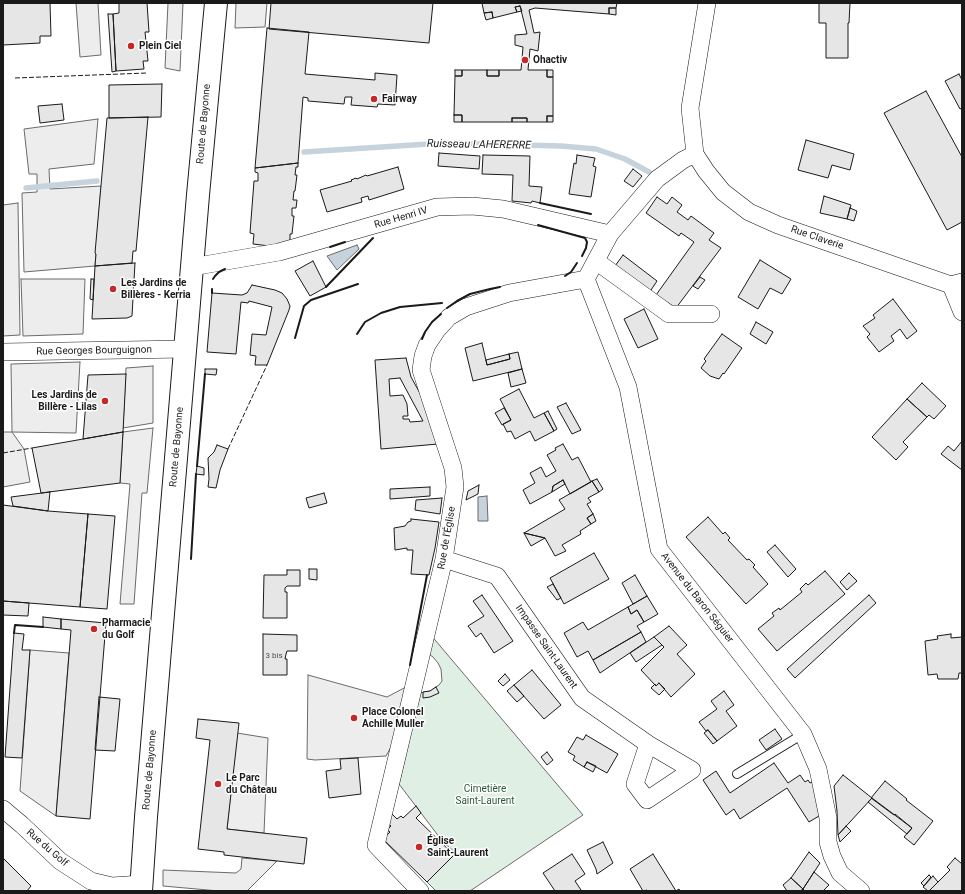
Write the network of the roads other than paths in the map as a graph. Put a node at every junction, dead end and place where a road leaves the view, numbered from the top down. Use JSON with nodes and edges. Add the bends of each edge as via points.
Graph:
{"nodes":[{"id":1,"x":216,"y":3,"type":"edge"},
{"id":2,"x":707,"y":3,"type":"edge"},
{"id":3,"x":695,"y":154,"type":"junction"},
{"id":4,"x":610,"y":234,"type":"junction"},
{"id":5,"x":596,"y":260,"type":"junction"},
{"id":6,"x":192,"y":267,"type":"junction"},
{"id":7,"x":586,"y":279,"type":"junction"},
{"id":8,"x":956,"y":284,"type":"edge"},
{"id":9,"x":962,"y":312,"type":"edge"},
{"id":10,"x":711,"y":314,"type":"dead end"},
{"id":11,"x":185,"y":349,"type":"junction"},
{"id":12,"x":3,"y":352,"type":"edge"},
{"id":13,"x":444,"y":559,"type":"junction"},
{"id":14,"x":803,"y":734,"type":"junction"},
{"id":15,"x":648,"y":744,"type":"dead end"},
{"id":16,"x":737,"y":774,"type":"dead end"},
{"id":17,"x":3,"y":809,"type":"edge"},
{"id":18,"x":142,"y":888,"type":"edge"},
{"id":19,"x":420,"y":891,"type":"edge"},
{"id":20,"x":861,"y":891,"type":"edge"}],
"edges":[{"from":1,"to":6,"type":"main road","name":"Route de Bayonne"},
{"from":2,"to":3,"type":"street","via":[[690,108]]},
{"from":3,"to":4,"type":"street","via":[[657,179]]},
{"from":3,"to":8,"type":"street","name":"Rue Claverie","via":[[723,192],[749,212],[786,227]]},
{"from":4,"to":5,"type":"street"},
{"from":4,"to":6,"type":"street","name":"Rue Henri IV","via":[[502,208],[437,207],[280,252]]},
{"from":5,"to":7,"type":"street"},
{"from":5,"to":10,"type":"street","via":[[670,314]]},
{"from":6,"to":11,"type":"main road","name":"Route de Bayonne"},
{"from":7,"to":13,"type":"street","name":"Rue de l'Église","via":[[509,293],[466,307],[449,317],[427,345],[421,370],[453,468],[455,487]]},
{"from":7,"to":14,"type":"street","name":"Avenue du Baron Séguier","via":[[628,387],[659,550]]},
{"from":8,"to":9,"type":"street"},
{"from":11,"to":12,"type":"street","name":"Rue Georges Bourguignon"},
{"from":11,"to":18,"type":"main road","name":"Route de Bayonne"},
{"from":13,"to":15,"type":"street","name":"Impasse Saint-Laurent","via":[[497,576],[582,698]]},
{"from":13,"to":19,"type":"street","name":"Rue de l'Église","via":[[376,845]]},
{"from":14,"to":16,"type":"lane"},
{"from":14,"to":20,"type":"street","name":"Avenue du Baron Séguier","via":[[818,769],[828,818],[828,842],[832,856],[840,873]]},
{"from":17,"to":18,"type":"street","name":"Rue du Golf","via":[[60,861],[91,881],[112,886]]}]}
